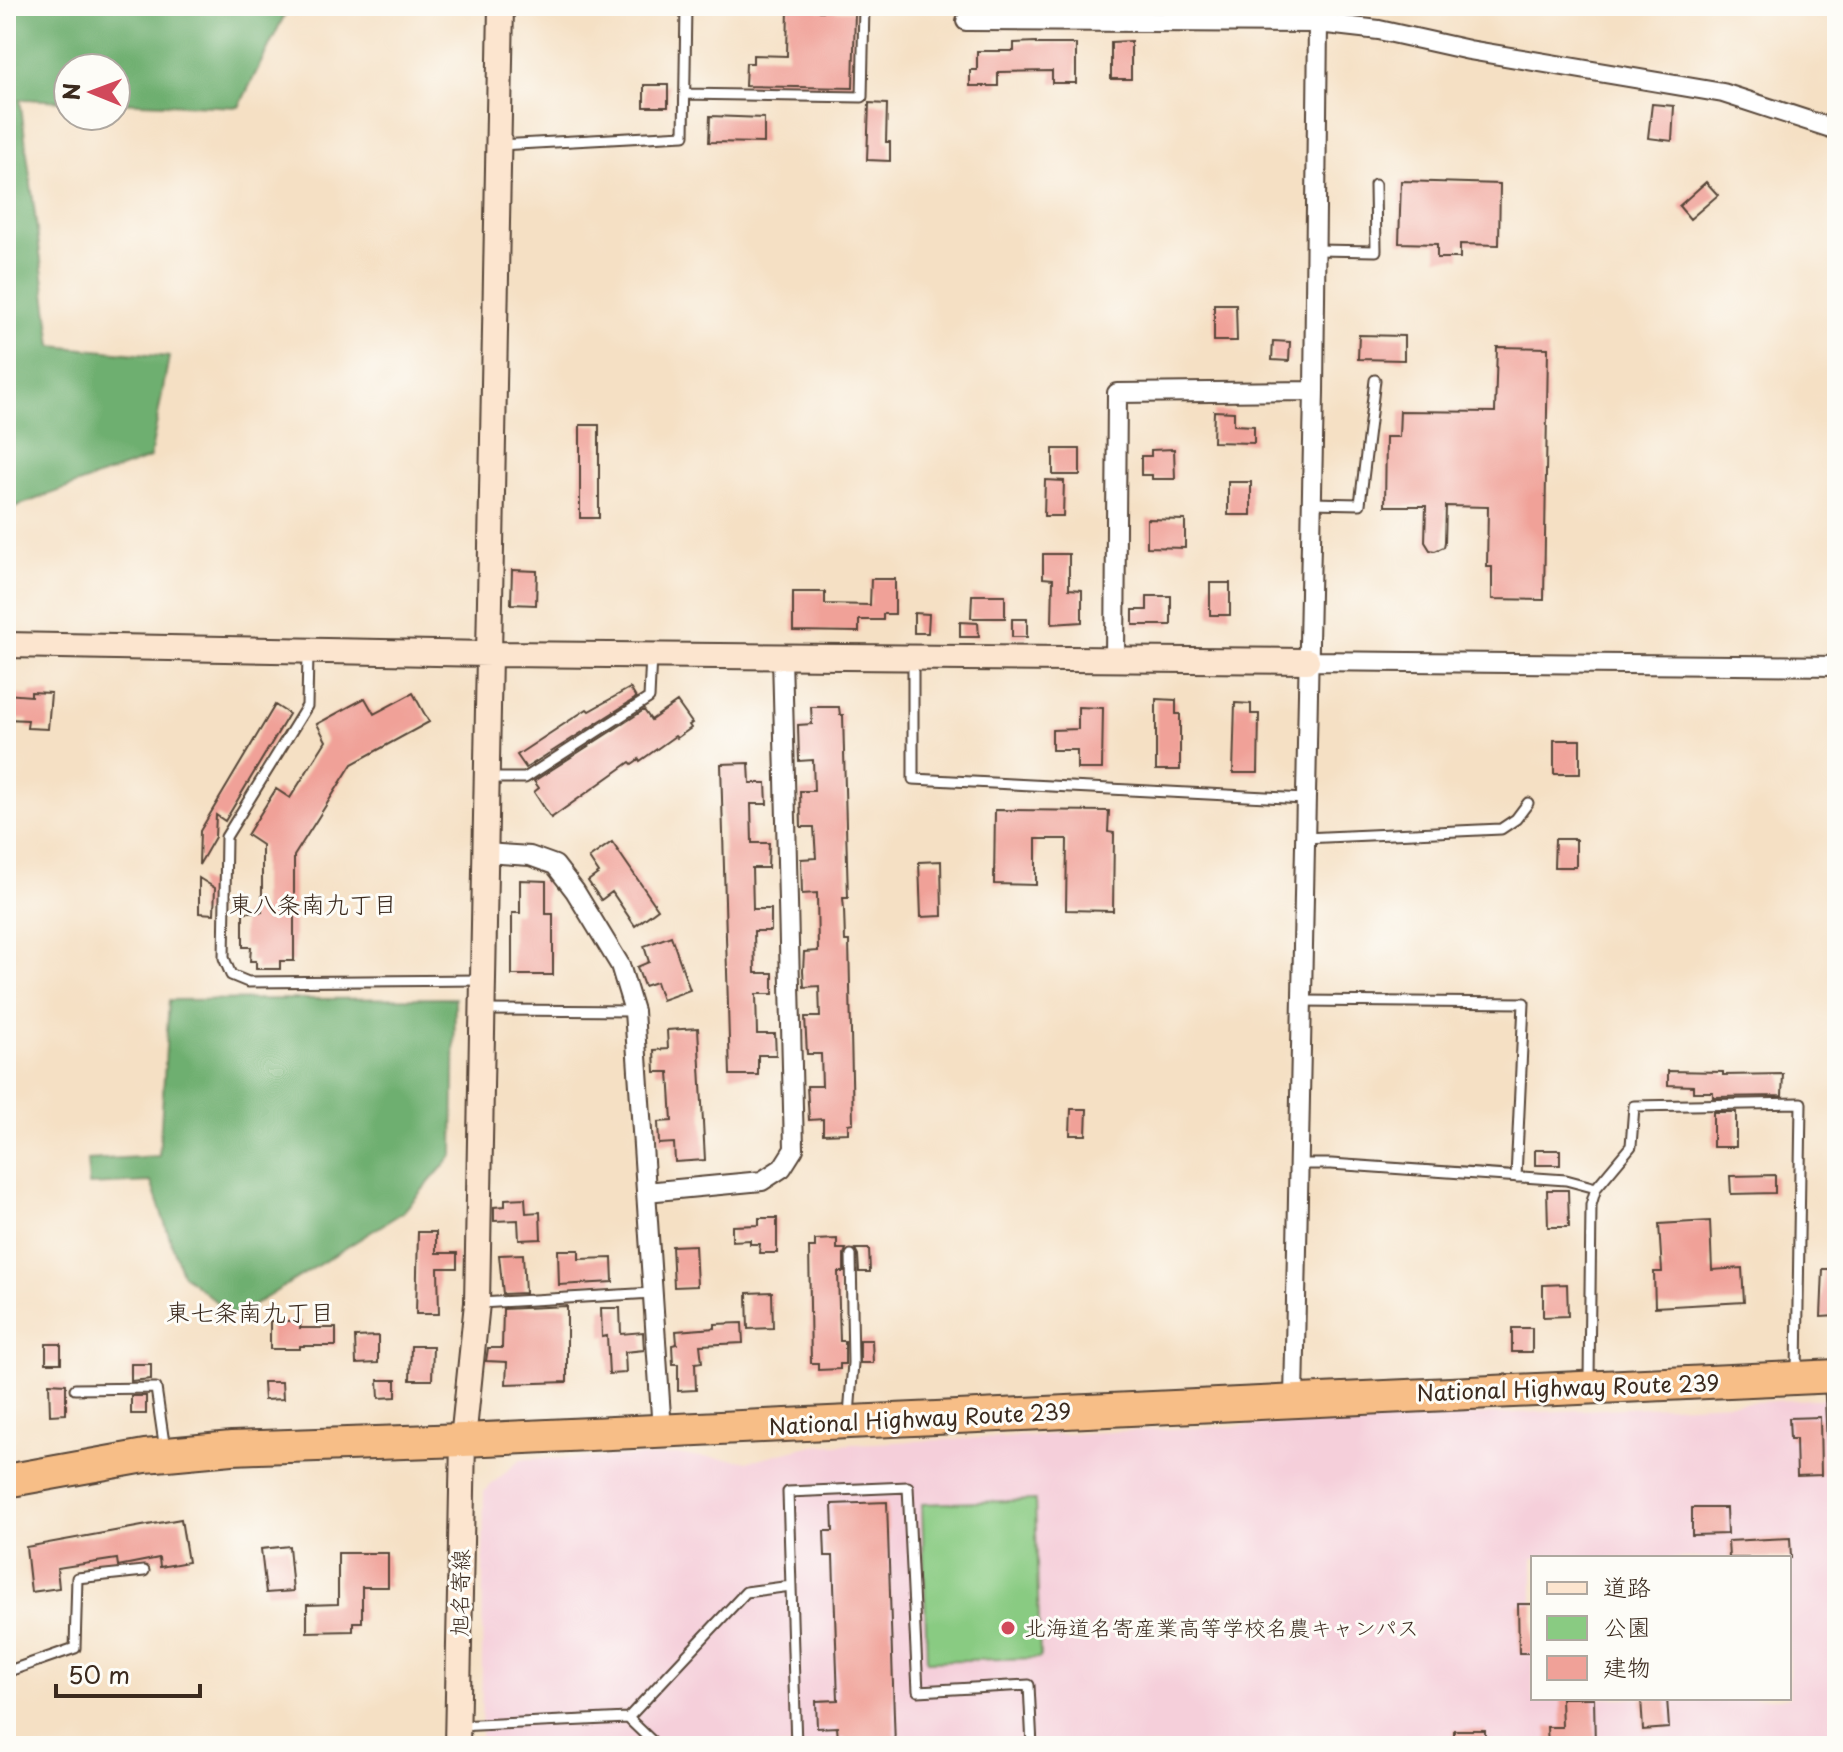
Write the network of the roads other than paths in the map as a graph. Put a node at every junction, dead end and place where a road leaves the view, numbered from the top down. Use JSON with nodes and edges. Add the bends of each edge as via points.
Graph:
{"nodes":[{"id":1,"x":501,"y":6,"type":"edge"},
{"id":2,"x":686,"y":6,"type":"edge"},
{"id":3,"x":864,"y":6,"type":"edge"},
{"id":4,"x":966,"y":21,"type":"dead end"},
{"id":5,"x":1318,"y":23,"type":"junction"},
{"id":6,"x":685,"y":94,"type":"junction"},
{"id":7,"x":1837,"y":130,"type":"edge"},
{"id":8,"x":499,"y":145,"type":"junction"},
{"id":9,"x":1375,"y":185,"type":"dead end"},
{"id":10,"x":1316,"y":250,"type":"junction"},
{"id":11,"x":1375,"y":380,"type":"dead end"},
{"id":12,"x":1314,"y":391,"type":"junction"},
{"id":13,"x":1311,"y":503,"type":"junction"},
{"id":14,"x":6,"y":645,"type":"edge"},
{"id":15,"x":308,"y":651,"type":"junction"},
{"id":16,"x":490,"y":654,"type":"junction"},
{"id":17,"x":651,"y":654,"type":"junction"},
{"id":18,"x":782,"y":655,"type":"junction"},
{"id":19,"x":913,"y":657,"type":"junction"},
{"id":20,"x":1115,"y":660,"type":"junction"},
{"id":21,"x":1307,"y":661,"type":"junction"},
{"id":22,"x":1837,"y":666,"type":"edge"},
{"id":23,"x":487,"y":778,"type":"junction"},
{"id":24,"x":1305,"y":799,"type":"junction"},
{"id":25,"x":1528,"y":803,"type":"dead end"},
{"id":26,"x":1304,"y":838,"type":"junction"},
{"id":27,"x":485,"y":853,"type":"junction"},
{"id":28,"x":481,"y":980,"type":"junction"},
{"id":29,"x":1301,"y":1001,"type":"junction"},
{"id":30,"x":481,"y":1010,"type":"junction"},
{"id":31,"x":634,"y":1011,"type":"junction"},
{"id":32,"x":1298,"y":1164,"type":"junction"},
{"id":33,"x":1516,"y":1177,"type":"junction"},
{"id":34,"x":1596,"y":1188,"type":"junction"},
{"id":35,"x":646,"y":1192,"type":"junction"},
{"id":36,"x":851,"y":1255,"type":"dead end"},
{"id":37,"x":653,"y":1293,"type":"junction"},
{"id":38,"x":477,"y":1303,"type":"junction"},
{"id":39,"x":1835,"y":1376,"type":"edge"},
{"id":40,"x":1796,"y":1379,"type":"junction"},
{"id":41,"x":1589,"y":1388,"type":"junction"},
{"id":42,"x":75,"y":1389,"type":"dead end"},
{"id":43,"x":1294,"y":1400,"type":"junction"},
{"id":44,"x":848,"y":1422,"type":"junction"},
{"id":45,"x":662,"y":1431,"type":"junction"},
{"id":46,"x":463,"y":1440,"type":"junction"},
{"id":47,"x":1837,"y":1446,"type":"edge"},
{"id":48,"x":166,"y":1454,"type":"junction"},
{"id":49,"x":6,"y":1481,"type":"edge"},
{"id":50,"x":144,"y":1571,"type":"dead end"},
{"id":51,"x":791,"y":1586,"type":"junction"},
{"id":52,"x":6,"y":1672,"type":"edge"},
{"id":53,"x":628,"y":1718,"type":"junction"},
{"id":54,"x":457,"y":1736,"type":"edge"},
{"id":55,"x":657,"y":1746,"type":"edge"},
{"id":56,"x":796,"y":1746,"type":"edge"},
{"id":57,"x":1032,"y":1746,"type":"edge"}],
"edges":[{"from":1,"to":8,"type":"street","name":"旭名寄線"},
{"from":2,"to":6,"type":"lane"},
{"from":3,"to":6,"type":"lane","via":[[862,97]]},
{"from":4,"to":5,"type":"street"},
{"from":5,"to":7,"type":"street","via":[[1723,93]]},
{"from":5,"to":10,"type":"street"},
{"from":6,"to":8,"type":"lane","via":[[684,135]]},
{"from":8,"to":16,"type":"street","name":"旭名寄線"},
{"from":9,"to":10,"type":"lane","via":[[1376,251]]},
{"from":10,"to":12,"type":"street"},
{"from":11,"to":13,"type":"lane","via":[[1360,504]]},
{"from":12,"to":13,"type":"street"},
{"from":12,"to":20,"type":"street","via":[[1117,393]]},
{"from":13,"to":21,"type":"street"},
{"from":14,"to":15,"type":"street"},
{"from":15,"to":16,"type":"street"},
{"from":15,"to":28,"type":"lane","via":[[307,706],[226,837],[224,958],[231,975],[248,982]]},
{"from":16,"to":17,"type":"street"},
{"from":16,"to":23,"type":"street","name":"旭名寄線"},
{"from":17,"to":18,"type":"street"},
{"from":17,"to":23,"type":"lane","via":[[649,698],[525,778]]},
{"from":18,"to":19,"type":"street"},
{"from":18,"to":35,"type":"street","via":[[794,1149],[782,1168],[762,1181]]},
{"from":19,"to":20,"type":"street"},
{"from":19,"to":24,"type":"lane","via":[[913,779]]},
{"from":20,"to":21,"type":"street"},
{"from":21,"to":22,"type":"street"},
{"from":21,"to":24,"type":"street"},
{"from":23,"to":27,"type":"street","name":"旭名寄線"},
{"from":24,"to":26,"type":"street"},
{"from":25,"to":26,"type":"lane","via":[[1501,829]]},
{"from":26,"to":29,"type":"street"},
{"from":27,"to":28,"type":"street","name":"旭名寄線"},
{"from":27,"to":31,"type":"street","via":[[530,856],[555,865],[620,965]]},
{"from":28,"to":30,"type":"street","name":"旭名寄線"},
{"from":29,"to":32,"type":"street"},
{"from":29,"to":33,"type":"lane","via":[[1524,1003]]},
{"from":30,"to":31,"type":"lane"},
{"from":30,"to":38,"type":"street","name":"旭名寄線"},
{"from":31,"to":35,"type":"street"},
{"from":32,"to":33,"type":"lane"},
{"from":32,"to":43,"type":"street"},
{"from":33,"to":34,"type":"lane"},
{"from":34,"to":40,"type":"lane","via":[[1631,1146],[1634,1106],[1801,1103]]},
{"from":34,"to":41,"type":"lane","via":[[1591,1205]]},
{"from":35,"to":37,"type":"street"},
{"from":36,"to":44,"type":"lane"},
{"from":37,"to":38,"type":"lane"},
{"from":37,"to":45,"type":"street"},
{"from":38,"to":46,"type":"street","name":"旭名寄線"},
{"from":39,"to":40,"type":"highway","name":"National Highway Route 239"},
{"from":39,"to":47,"type":"street"},
{"from":40,"to":41,"type":"highway","name":"National Highway Route 239"},
{"from":41,"to":43,"type":"highway","name":"National Highway Route 239"},
{"from":42,"to":48,"type":"lane","via":[[156,1388]]},
{"from":43,"to":44,"type":"highway","name":"National Highway Route 239"},
{"from":44,"to":45,"type":"highway","name":"National Highway Route 239"},
{"from":45,"to":46,"type":"highway","name":"National Highway Route 239"},
{"from":46,"to":48,"type":"highway","name":"National Highway Route 239"},
{"from":46,"to":54,"type":"street","name":"旭名寄線"},
{"from":48,"to":49,"type":"highway","name":"National Highway Route 239"},
{"from":50,"to":52,"type":"lane","via":[[77,1578],[75,1648]]},
{"from":51,"to":53,"type":"lane","via":[[746,1592]]},
{"from":51,"to":56,"type":"lane"},
{"from":51,"to":57,"type":"lane","via":[[788,1492],[908,1487],[918,1691],[1029,1685]]},
{"from":53,"to":54,"type":"lane"},
{"from":53,"to":55,"type":"lane"}]}
